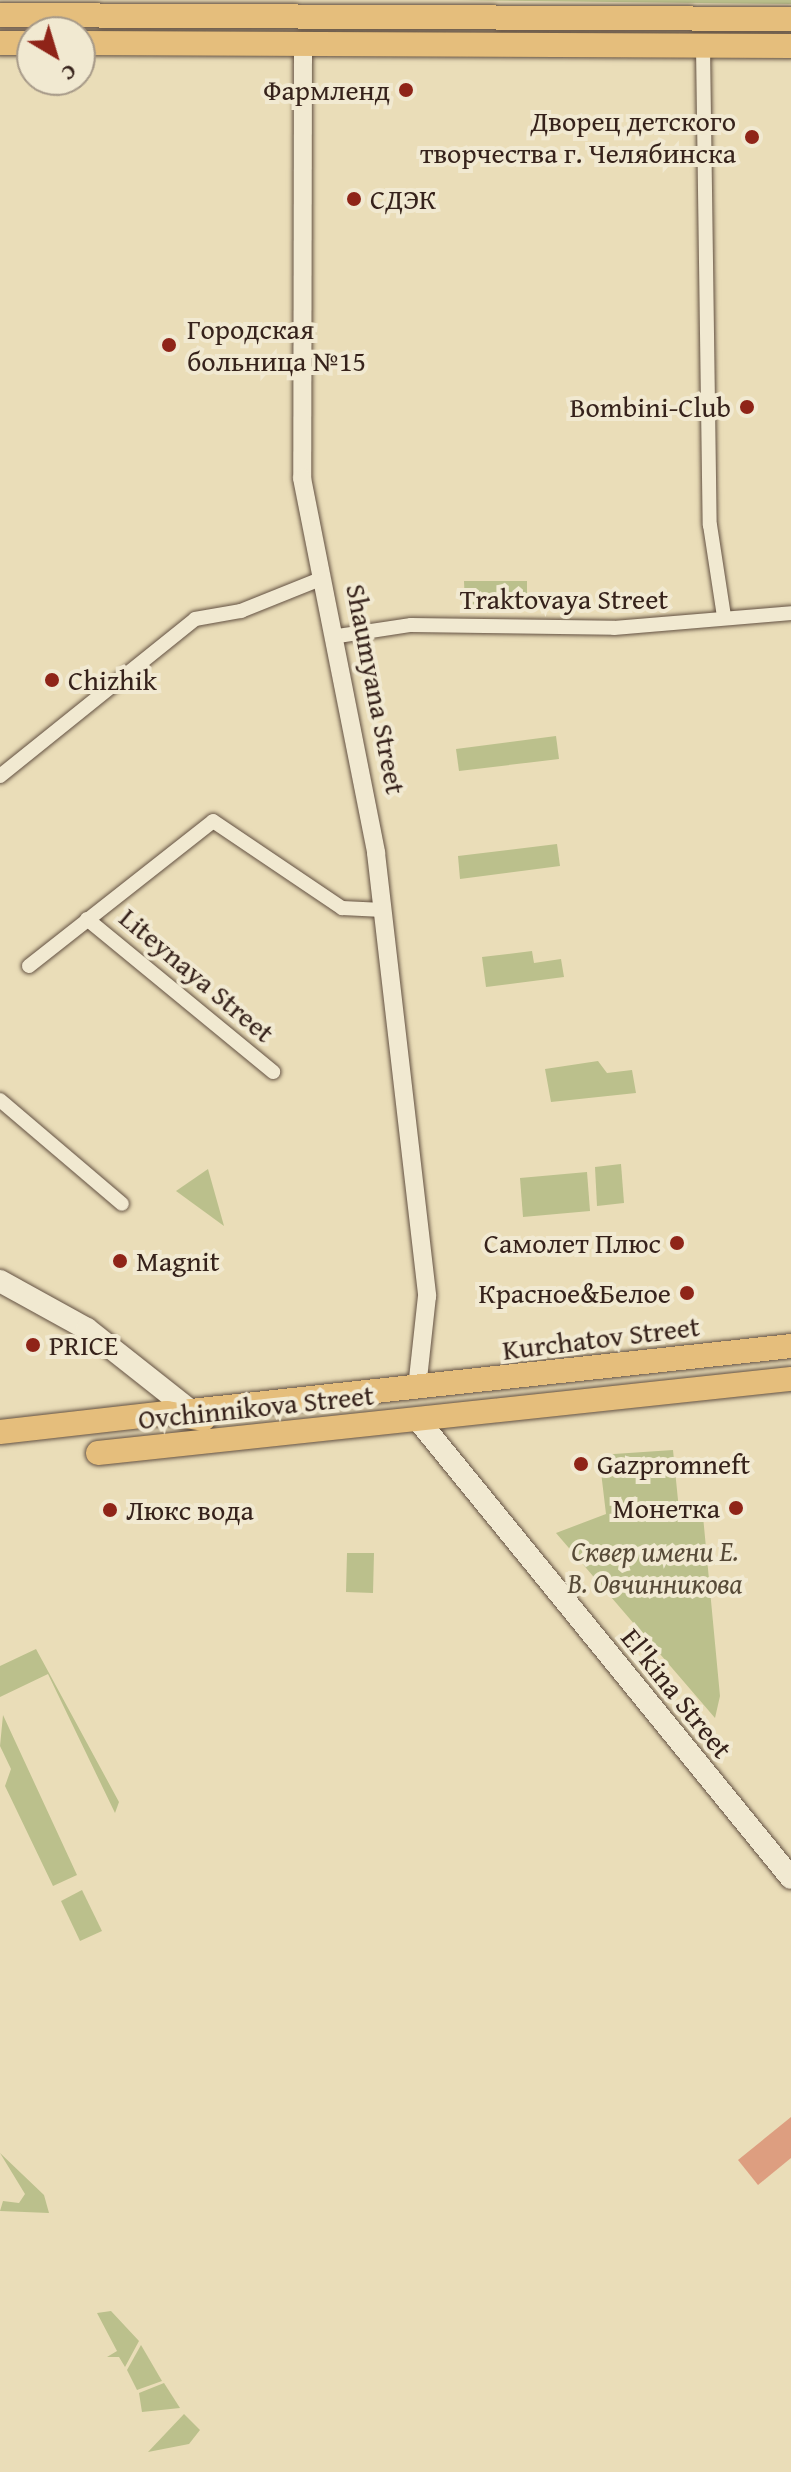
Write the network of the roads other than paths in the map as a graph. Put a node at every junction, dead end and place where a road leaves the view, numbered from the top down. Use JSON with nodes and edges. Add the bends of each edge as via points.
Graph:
{"nodes":[{"id":1,"x":302,"y":9,"type":"edge"},
{"id":2,"x":0,"y":15,"type":"edge"},
{"id":3,"x":791,"y":19,"type":"edge"},
{"id":4,"x":96,"y":43,"type":"edge"},
{"id":5,"x":303,"y":46,"type":"junction"},
{"id":6,"x":791,"y":46,"type":"edge"},
{"id":7,"x":703,"y":47,"type":"junction"},
{"id":8,"x":323,"y":578,"type":"junction"},
{"id":9,"x":791,"y":613,"type":"edge"},
{"id":10,"x":724,"y":617,"type":"junction"},
{"id":11,"x":338,"y":636,"type":"junction"},
{"id":12,"x":0,"y":776,"type":"edge"},
{"id":13,"x":383,"y":910,"type":"junction"},
{"id":14,"x":87,"y":919,"type":"junction"},
{"id":15,"x":29,"y":966,"type":"dead end"},
{"id":16,"x":273,"y":1072,"type":"dead end"},
{"id":17,"x":0,"y":1100,"type":"edge"},
{"id":18,"x":122,"y":1204,"type":"dead end"},
{"id":19,"x":0,"y":1281,"type":"edge"},
{"id":20,"x":791,"y":1346,"type":"edge"},
{"id":21,"x":791,"y":1379,"type":"edge"},
{"id":22,"x":417,"y":1388,"type":"junction"},
{"id":23,"x":179,"y":1412,"type":"junction"},
{"id":24,"x":419,"y":1421,"type":"junction"},
{"id":25,"x":0,"y":1432,"type":"edge"},
{"id":26,"x":293,"y":1433,"type":"junction"},
{"id":27,"x":98,"y":1453,"type":"dead end"},
{"id":28,"x":791,"y":1878,"type":"edge"}],
"edges":[{"from":1,"to":2,"type":"main road"},
{"from":1,"to":3,"type":"main road"},
{"from":1,"to":5,"type":"main road","name":"Shaumyana Street"},
{"from":4,"to":5,"type":"main road"},
{"from":5,"to":7,"type":"main road"},
{"from":5,"to":8,"type":"street","name":"Shaumyana Street","via":[[302,478]]},
{"from":6,"to":7,"type":"main road"},
{"from":7,"to":10,"type":"street","via":[[710,525]]},
{"from":8,"to":11,"type":"street","name":"Shaumyana Street"},
{"from":8,"to":12,"type":"street","via":[[241,611],[195,619]]},
{"from":9,"to":10,"type":"street","name":"Traktovaya Street"},
{"from":10,"to":11,"type":"street","name":"Traktovaya Street","via":[[614,628],[411,625]]},
{"from":11,"to":13,"type":"street","name":"Shaumyana Street"},
{"from":13,"to":14,"type":"street","via":[[342,908],[213,821]]},
{"from":13,"to":22,"type":"street","name":"Shaumyana Street","via":[[427,1296]]},
{"from":14,"to":15,"type":"street"},
{"from":14,"to":16,"type":"street","name":"Liteynaya Street"},
{"from":17,"to":18,"type":"street"},
{"from":19,"to":23,"type":"main road","via":[[87,1329]]},
{"from":20,"to":22,"type":"main road","name":"Kurchatov Street"},
{"from":21,"to":24,"type":"main road"},
{"from":22,"to":23,"type":"main road","name":"Ovchinnikova Street"},
{"from":22,"to":24,"type":"main road"},
{"from":23,"to":25,"type":"main road","name":"Ovchinnikova Street"},
{"from":23,"to":26,"type":"main road"},
{"from":24,"to":26,"type":"main road","name":"Ovchinnikova Street"},
{"from":24,"to":28,"type":"main road","name":"El'kina Street"},
{"from":26,"to":27,"type":"main road","name":"Ovchinnikova Street"}]}
